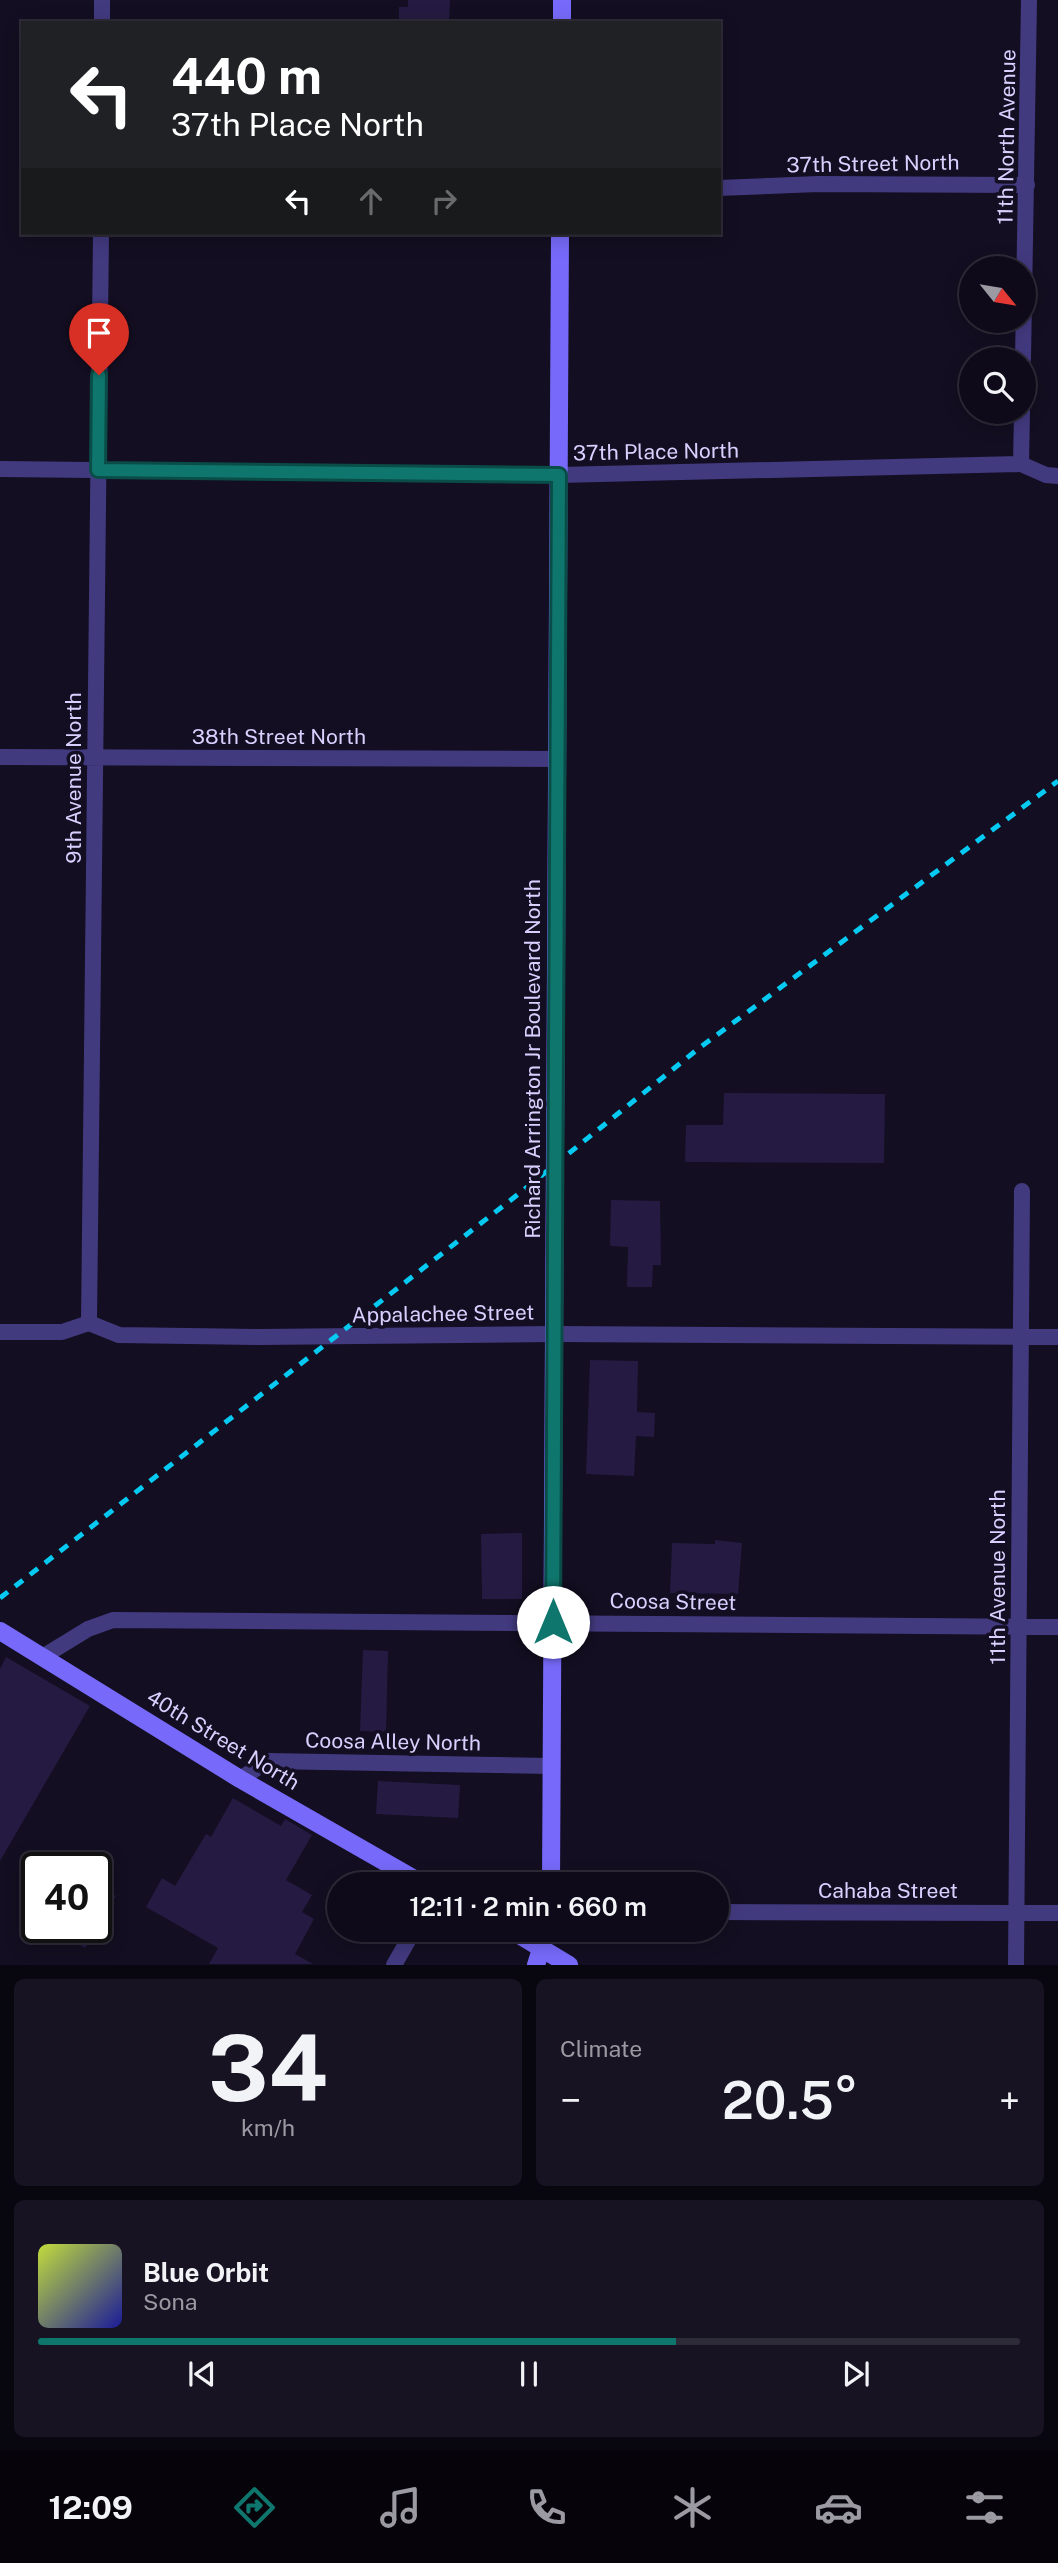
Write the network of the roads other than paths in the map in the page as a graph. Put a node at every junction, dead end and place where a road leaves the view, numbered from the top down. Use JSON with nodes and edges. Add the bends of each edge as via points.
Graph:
{"nodes":[{"id":1,"x":102,"y":0,"type":"edge"},
{"id":2,"x":562,"y":0,"type":"edge"},
{"id":3,"x":1030,"y":0,"type":"edge"},
{"id":4,"x":102,"y":21,"type":"edge"},
{"id":5,"x":562,"y":21,"type":"edge"},
{"id":6,"x":1027,"y":184,"type":"junction"},
{"id":7,"x":721,"y":188,"type":"edge"},
{"id":8,"x":101,"y":235,"type":"edge"},
{"id":9,"x":560,"y":235,"type":"edge"},
{"id":10,"x":1023,"y":347,"type":"edge"},
{"id":11,"x":1022,"y":424,"type":"edge"},
{"id":12,"x":1021,"y":464,"type":"junction"},
{"id":13,"x":0,"y":469,"type":"edge"},
{"id":14,"x":98,"y":470,"type":"junction"},
{"id":15,"x":559,"y":475,"type":"junction"},
{"id":16,"x":1058,"y":476,"type":"edge"},
{"id":17,"x":0,"y":757,"type":"edge"},
{"id":18,"x":95,"y":758,"type":"junction"},
{"id":19,"x":557,"y":759,"type":"junction"},
{"id":20,"x":1023,"y":1191,"type":"dead end"},
{"id":21,"x":89,"y":1323,"type":"junction"},
{"id":22,"x":0,"y":1332,"type":"edge"},
{"id":23,"x":554,"y":1334,"type":"junction"},
{"id":24,"x":1021,"y":1336,"type":"junction"},
{"id":25,"x":1058,"y":1337,"type":"edge"},
{"id":26,"x":553,"y":1622,"type":"junction"},
{"id":27,"x":1019,"y":1627,"type":"junction"},
{"id":28,"x":1058,"y":1627,"type":"edge"},
{"id":29,"x":0,"y":1631,"type":"edge"},
{"id":30,"x":44,"y":1656,"type":"junction"},
{"id":31,"x":552,"y":1766,"type":"junction"},
{"id":32,"x":240,"y":1779,"type":"junction"},
{"id":33,"x":402,"y":1872,"type":"edge"},
{"id":34,"x":551,"y":1872,"type":"edge"},
{"id":35,"x":729,"y":1912,"type":"edge"},
{"id":36,"x":1016,"y":1912,"type":"junction"},
{"id":37,"x":1058,"y":1913,"type":"edge"},
{"id":38,"x":407,"y":1942,"type":"edge"},
{"id":39,"x":544,"y":1942,"type":"edge"},
{"id":40,"x":548,"y":1942,"type":"edge"},
{"id":41,"x":394,"y":1965,"type":"edge"},
{"id":42,"x":536,"y":1965,"type":"edge"},
{"id":43,"x":569,"y":1965,"type":"edge"},
{"id":44,"x":1016,"y":1965,"type":"edge"}],
"edges":[{"from":1,"to":4,"type":"street"},
{"from":2,"to":5,"type":"street"},
{"from":3,"to":6,"type":"street","name":"11th North Avenue"},
{"from":6,"to":7,"type":"street","name":"37th Street North"},
{"from":6,"to":10,"type":"street","name":"11th North Avenue"},
{"from":8,"to":14,"type":"street","name":"9th Avenue North"},
{"from":9,"to":15,"type":"street","name":"Richard Arrington Jr Boulevard North"},
{"from":11,"to":12,"type":"street"},
{"from":12,"to":15,"type":"street","name":"37th Place North"},
{"from":12,"to":16,"type":"street","name":"37th Place North"},
{"from":13,"to":14,"type":"street","name":"37th Place North"},
{"from":14,"to":15,"type":"street","name":"37th Place North"},
{"from":14,"to":18,"type":"street","name":"9th Avenue North"},
{"from":15,"to":19,"type":"street","name":"Richard Arrington Jr Boulevard North"},
{"from":17,"to":18,"type":"street","name":"38th Street North"},
{"from":18,"to":19,"type":"street","name":"38th Street North"},
{"from":18,"to":21,"type":"street","name":"9th Avenue North"},
{"from":19,"to":23,"type":"street","name":"Richard Arrington Jr Boulevard North"},
{"from":20,"to":24,"type":"street","name":"11th Avenue North"},
{"from":21,"to":22,"type":"street","via":[[62,1332]]},
{"from":21,"to":23,"type":"street","name":"Appalachee Street","via":[[120,1335]]},
{"from":23,"to":24,"type":"street","name":"Appalachee Street"},
{"from":23,"to":26,"type":"street","name":"Richard Arrington Jr Boulevard North"},
{"from":24,"to":25,"type":"street","name":"Appalachee Street"},
{"from":24,"to":27,"type":"street","name":"11th Avenue North"},
{"from":26,"to":27,"type":"street","name":"Coosa Street"},
{"from":26,"to":30,"type":"street","name":"Coosa Street","via":[[113,1620],[88,1629]]},
{"from":26,"to":31,"type":"street","name":"Richard Arrington Jr Boulevard North"},
{"from":27,"to":28,"type":"street","name":"Coosa Street"},
{"from":27,"to":36,"type":"street","name":"11th Avenue North"},
{"from":29,"to":30,"type":"street","name":"40th Street North"},
{"from":30,"to":32,"type":"street","name":"40th Street North"},
{"from":31,"to":32,"type":"street","name":"Coosa Alley North","via":[[268,1761]]},
{"from":31,"to":34,"type":"street","name":"Richard Arrington Jr Boulevard North"},
{"from":32,"to":33,"type":"street","name":"40th Street North"},
{"from":35,"to":36,"type":"street","name":"Cahaba Street"},
{"from":36,"to":37,"type":"street","name":"Cahaba Street"},
{"from":36,"to":44,"type":"street","name":"11th Avenue North"},
{"from":38,"to":41,"type":"street"},
{"from":39,"to":42,"type":"street"},
{"from":40,"to":43,"type":"street"}]}
